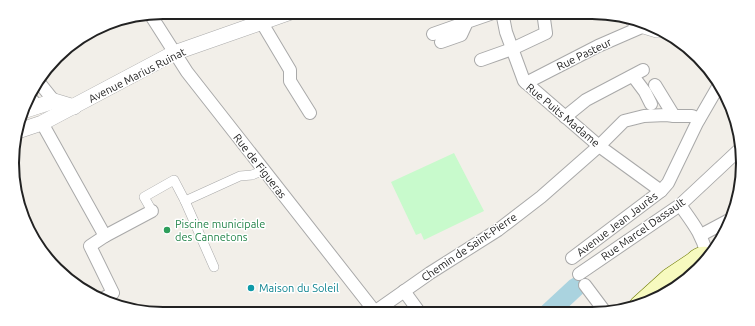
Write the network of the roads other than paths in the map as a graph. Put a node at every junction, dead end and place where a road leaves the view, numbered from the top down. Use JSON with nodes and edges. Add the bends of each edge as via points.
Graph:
{"nodes":[{"id":1,"x":153,"y":19,"type":"edge"},
{"id":2,"x":256,"y":19,"type":"edge"},
{"id":3,"x":261,"y":19,"type":"edge"},
{"id":4,"x":476,"y":19,"type":"edge"},
{"id":5,"x":503,"y":19,"type":"edge"},
{"id":6,"x":544,"y":19,"type":"edge"},
{"id":7,"x":639,"y":27,"type":"edge"},
{"id":8,"x":437,"y":38,"type":"dead end"},
{"id":9,"x":512,"y":49,"type":"junction"},
{"id":10,"x":174,"y":53,"type":"junction"},
{"id":11,"x":481,"y":60,"type":"dead end"},
{"id":12,"x":526,"y":83,"type":"junction"},
{"id":13,"x":42,"y":85,"type":"edge"},
{"id":14,"x":655,"y":85,"type":"dead end"},
{"id":15,"x":716,"y":89,"type":"edge"},
{"id":16,"x":54,"y":101,"type":"junction"},
{"id":17,"x":32,"y":104,"type":"edge"},
{"id":18,"x":651,"y":104,"type":"dead end"},
{"id":19,"x":74,"y":107,"type":"junction"},
{"id":20,"x":310,"y":113,"type":"dead end"},
{"id":21,"x":670,"y":116,"type":"junction"},
{"id":22,"x":565,"y":117,"type":"junction"},
{"id":23,"x":699,"y":119,"type":"junction"},
{"id":24,"x":42,"y":123,"type":"junction"},
{"id":25,"x":23,"y":129,"type":"edge"},
{"id":26,"x":599,"y":146,"type":"junction"},
{"id":27,"x":736,"y":153,"type":"edge"},
{"id":28,"x":264,"y":170,"type":"junction"},
{"id":29,"x":661,"y":191,"type":"junction"},
{"id":30,"x":185,"y":201,"type":"junction"},
{"id":31,"x":680,"y":205,"type":"junction"},
{"id":32,"x":152,"y":211,"type":"joint"},
{"id":33,"x":723,"y":224,"type":"edge"},
{"id":34,"x":701,"y":235,"type":"junction"},
{"id":35,"x":105,"y":236,"type":"junction"},
{"id":36,"x":704,"y":253,"type":"edge"},
{"id":37,"x":572,"y":258,"type":"dead end"},
{"id":38,"x":214,"y":267,"type":"dead end"},
{"id":39,"x":690,"y":269,"type":"edge"},
{"id":40,"x":579,"y":274,"type":"dead end"},
{"id":41,"x":585,"y":285,"type":"dead end"},
{"id":42,"x":404,"y":291,"type":"junction"},
{"id":43,"x":649,"y":295,"type":"edge"},
{"id":44,"x":108,"y":296,"type":"edge"},
{"id":45,"x":370,"y":307,"type":"edge"},
{"id":46,"x":383,"y":307,"type":"edge"},
{"id":47,"x":416,"y":307,"type":"edge"},
{"id":48,"x":601,"y":307,"type":"edge"}],
"edges":[{"from":1,"to":10,"type":"street","name":"Rue de Figueras"},
{"from":2,"to":10,"type":"street","name":"Avenue Marius Ruinat"},
{"from":3,"to":20,"type":"street","via":[[290,70],[290,81]]},
{"from":4,"to":8,"type":"street","via":[[468,22],[462,34]]},
{"from":5,"to":9,"type":"street","name":"Rue Puits Madame"},
{"from":6,"to":9,"type":"street","via":[[546,33]]},
{"from":7,"to":12,"type":"street","name":"Rue Pasteur"},
{"from":9,"to":11,"type":"street"},
{"from":9,"to":12,"type":"street","name":"Rue Puits Madame"},
{"from":10,"to":19,"type":"street","name":"Avenue Marius Ruinat"},
{"from":10,"to":28,"type":"street","name":"Rue de Figueras"},
{"from":12,"to":22,"type":"street","name":"Rue Puits Madame"},
{"from":13,"to":16,"type":"street"},
{"from":14,"to":21,"type":"street"},
{"from":15,"to":23,"type":"street","name":"Avenue Jean Jaurès"},
{"from":16,"to":17,"type":"street"},
{"from":16,"to":19,"type":"street"},
{"from":18,"to":22,"type":"street","via":[[638,73],[586,100]]},
{"from":19,"to":24,"type":"street","name":"Avenue Marius Ruinat"},
{"from":21,"to":23,"type":"street","name":"Chemin de Saint-Pierre","via":[[692,116]]},
{"from":21,"to":26,"type":"street","name":"Chemin de Saint-Pierre","via":[[644,116],[624,121]]},
{"from":22,"to":26,"type":"street","name":"Rue Puits Madame"},
{"from":23,"to":29,"type":"street","name":"Avenue Jean Jaurès","via":[[668,183]]},
{"from":24,"to":25,"type":"street","name":"Avenue Marius Ruinat"},
{"from":24,"to":35,"type":"street"},
{"from":26,"to":29,"type":"street","name":"Rue Puits Madame"},
{"from":26,"to":42,"type":"street","name":"Chemin de Saint-Pierre","via":[[541,197],[498,230]]},
{"from":27,"to":31,"type":"street","name":"Rue Marcel Dassault"},
{"from":28,"to":30,"type":"street","via":[[240,176]]},
{"from":28,"to":45,"type":"street","name":"Rue de Figueras"},
{"from":29,"to":37,"type":"street","name":"Avenue Jean Jaurès"},
{"from":30,"to":32,"type":"street","via":[[174,180],[144,196]]},
{"from":30,"to":38,"type":"street"},
{"from":31,"to":34,"type":"street"},
{"from":31,"to":40,"type":"street","name":"Rue Marcel Dassault"},
{"from":32,"to":35,"type":"street"},
{"from":33,"to":34,"type":"street"},
{"from":34,"to":36,"type":"street","via":[[706,249]]},
{"from":35,"to":44,"type":"street","via":[[90,246],[113,293]]},
{"from":39,"to":43,"type":"main road","via":[[669,277]]},
{"from":41,"to":48,"type":"street"},
{"from":42,"to":46,"type":"street","name":"Chemin de Saint-Pierre"},
{"from":42,"to":47,"type":"street"}]}
